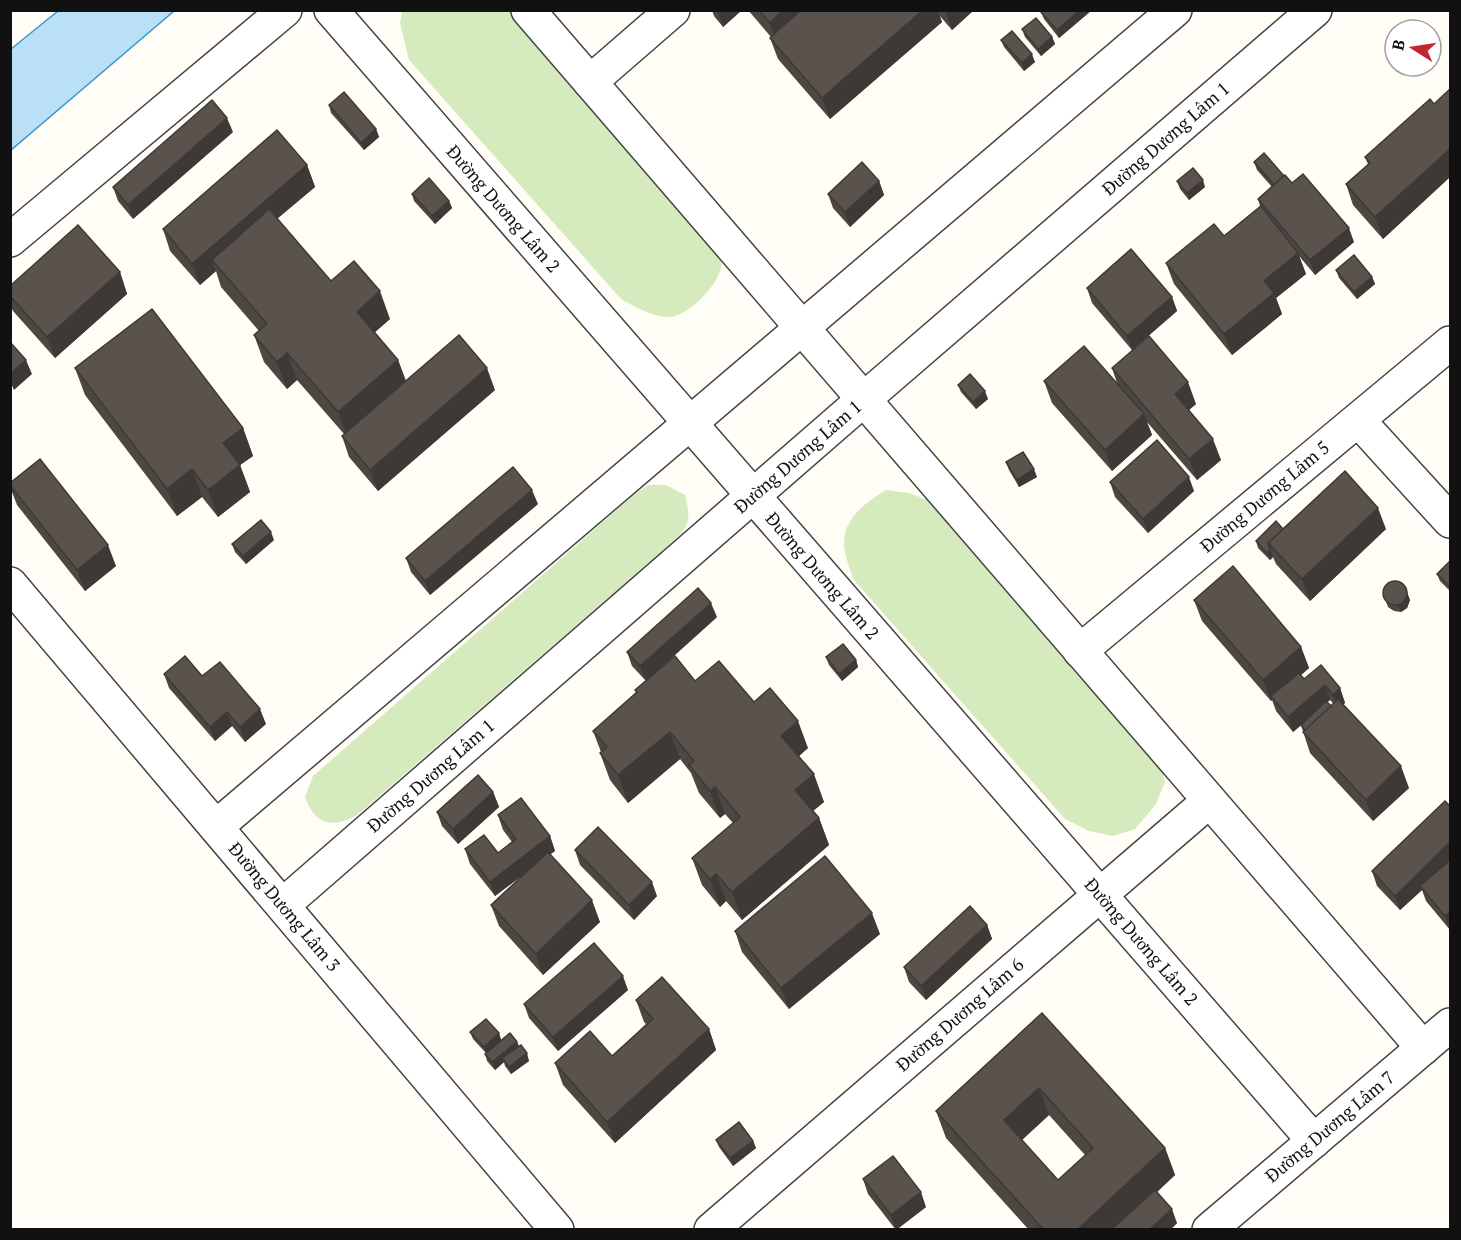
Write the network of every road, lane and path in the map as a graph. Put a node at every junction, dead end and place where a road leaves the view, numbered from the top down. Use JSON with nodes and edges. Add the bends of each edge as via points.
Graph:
{"nodes":[{"id":1,"x":285,"y":10,"type":"edge"},
{"id":2,"x":331,"y":10,"type":"edge"},
{"id":3,"x":528,"y":10,"type":"edge"},
{"id":4,"x":673,"y":10,"type":"edge"},
{"id":5,"x":1175,"y":10,"type":"edge"},
{"id":6,"x":1316,"y":10,"type":"edge"},
{"id":7,"x":590,"y":82,"type":"junction"},
{"id":8,"x":10,"y":240,"type":"edge"},
{"id":9,"x":802,"y":328,"type":"junction"},
{"id":10,"x":1450,"y":343,"type":"edge"},
{"id":11,"x":863,"y":400,"type":"junction"},
{"id":12,"x":1358,"y":420,"type":"junction"},
{"id":13,"x":690,"y":423,"type":"junction"},
{"id":14,"x":753,"y":496,"type":"junction"},
{"id":15,"x":1450,"y":521,"type":"edge"},
{"id":16,"x":10,"y":584,"type":"edge"},
{"id":17,"x":1080,"y":651,"type":"junction"},
{"id":18,"x":1209,"y":801,"type":"junction"},
{"id":19,"x":216,"y":827,"type":"junction"},
{"id":20,"x":1100,"y":894,"type":"junction"},
{"id":21,"x":283,"y":905,"type":"junction"},
{"id":22,"x":1450,"y":1025,"type":"edge"},
{"id":23,"x":1423,"y":1048,"type":"junction"},
{"id":24,"x":1314,"y":1141,"type":"junction"},
{"id":25,"x":557,"y":1230,"type":"edge"},
{"id":26,"x":711,"y":1230,"type":"edge"},
{"id":27,"x":1209,"y":1230,"type":"edge"}],
"edges":[{"from":1,"to":8,"type":"street"},
{"from":2,"to":13,"type":"street","name":"Đường Dương Lâm 2"},
{"from":3,"to":7,"type":"street"},
{"from":4,"to":7,"type":"street"},
{"from":5,"to":9,"type":"street"},
{"from":6,"to":11,"type":"street","name":"Đường Dương Lâm 1"},
{"from":7,"to":9,"type":"street"},
{"from":9,"to":11,"type":"street"},
{"from":9,"to":13,"type":"street"},
{"from":10,"to":12,"type":"street","name":"Đường Dương Lâm 5"},
{"from":11,"to":14,"type":"street","name":"Đường Dương Lâm 1"},
{"from":11,"to":17,"type":"street"},
{"from":12,"to":15,"type":"street"},
{"from":12,"to":17,"type":"street","name":"Đường Dương Lâm 5"},
{"from":13,"to":14,"type":"street","name":"Đường Dương Lâm 2"},
{"from":13,"to":19,"type":"street"},
{"from":14,"to":20,"type":"street","name":"Đường Dương Lâm 2"},
{"from":14,"to":21,"type":"street","name":"Đường Dương Lâm 1"},
{"from":16,"to":19,"type":"street","name":"Đường Dương Lâm 3"},
{"from":17,"to":18,"type":"street"},
{"from":18,"to":20,"type":"street","name":"Đường Dương Lâm 6"},
{"from":18,"to":23,"type":"street"},
{"from":19,"to":21,"type":"street","name":"Đường Dương Lâm 3"},
{"from":20,"to":24,"type":"street","name":"Đường Dương Lâm 2"},
{"from":20,"to":26,"type":"street","name":"Đường Dương Lâm 6"},
{"from":21,"to":25,"type":"street","name":"Đường Dương Lâm 3"},
{"from":22,"to":23,"type":"street","name":"Đường Dương Lâm 7"},
{"from":23,"to":24,"type":"street","name":"Đường Dương Lâm 7"},
{"from":24,"to":27,"type":"street","name":"Đường Dương Lâm 7"}]}
